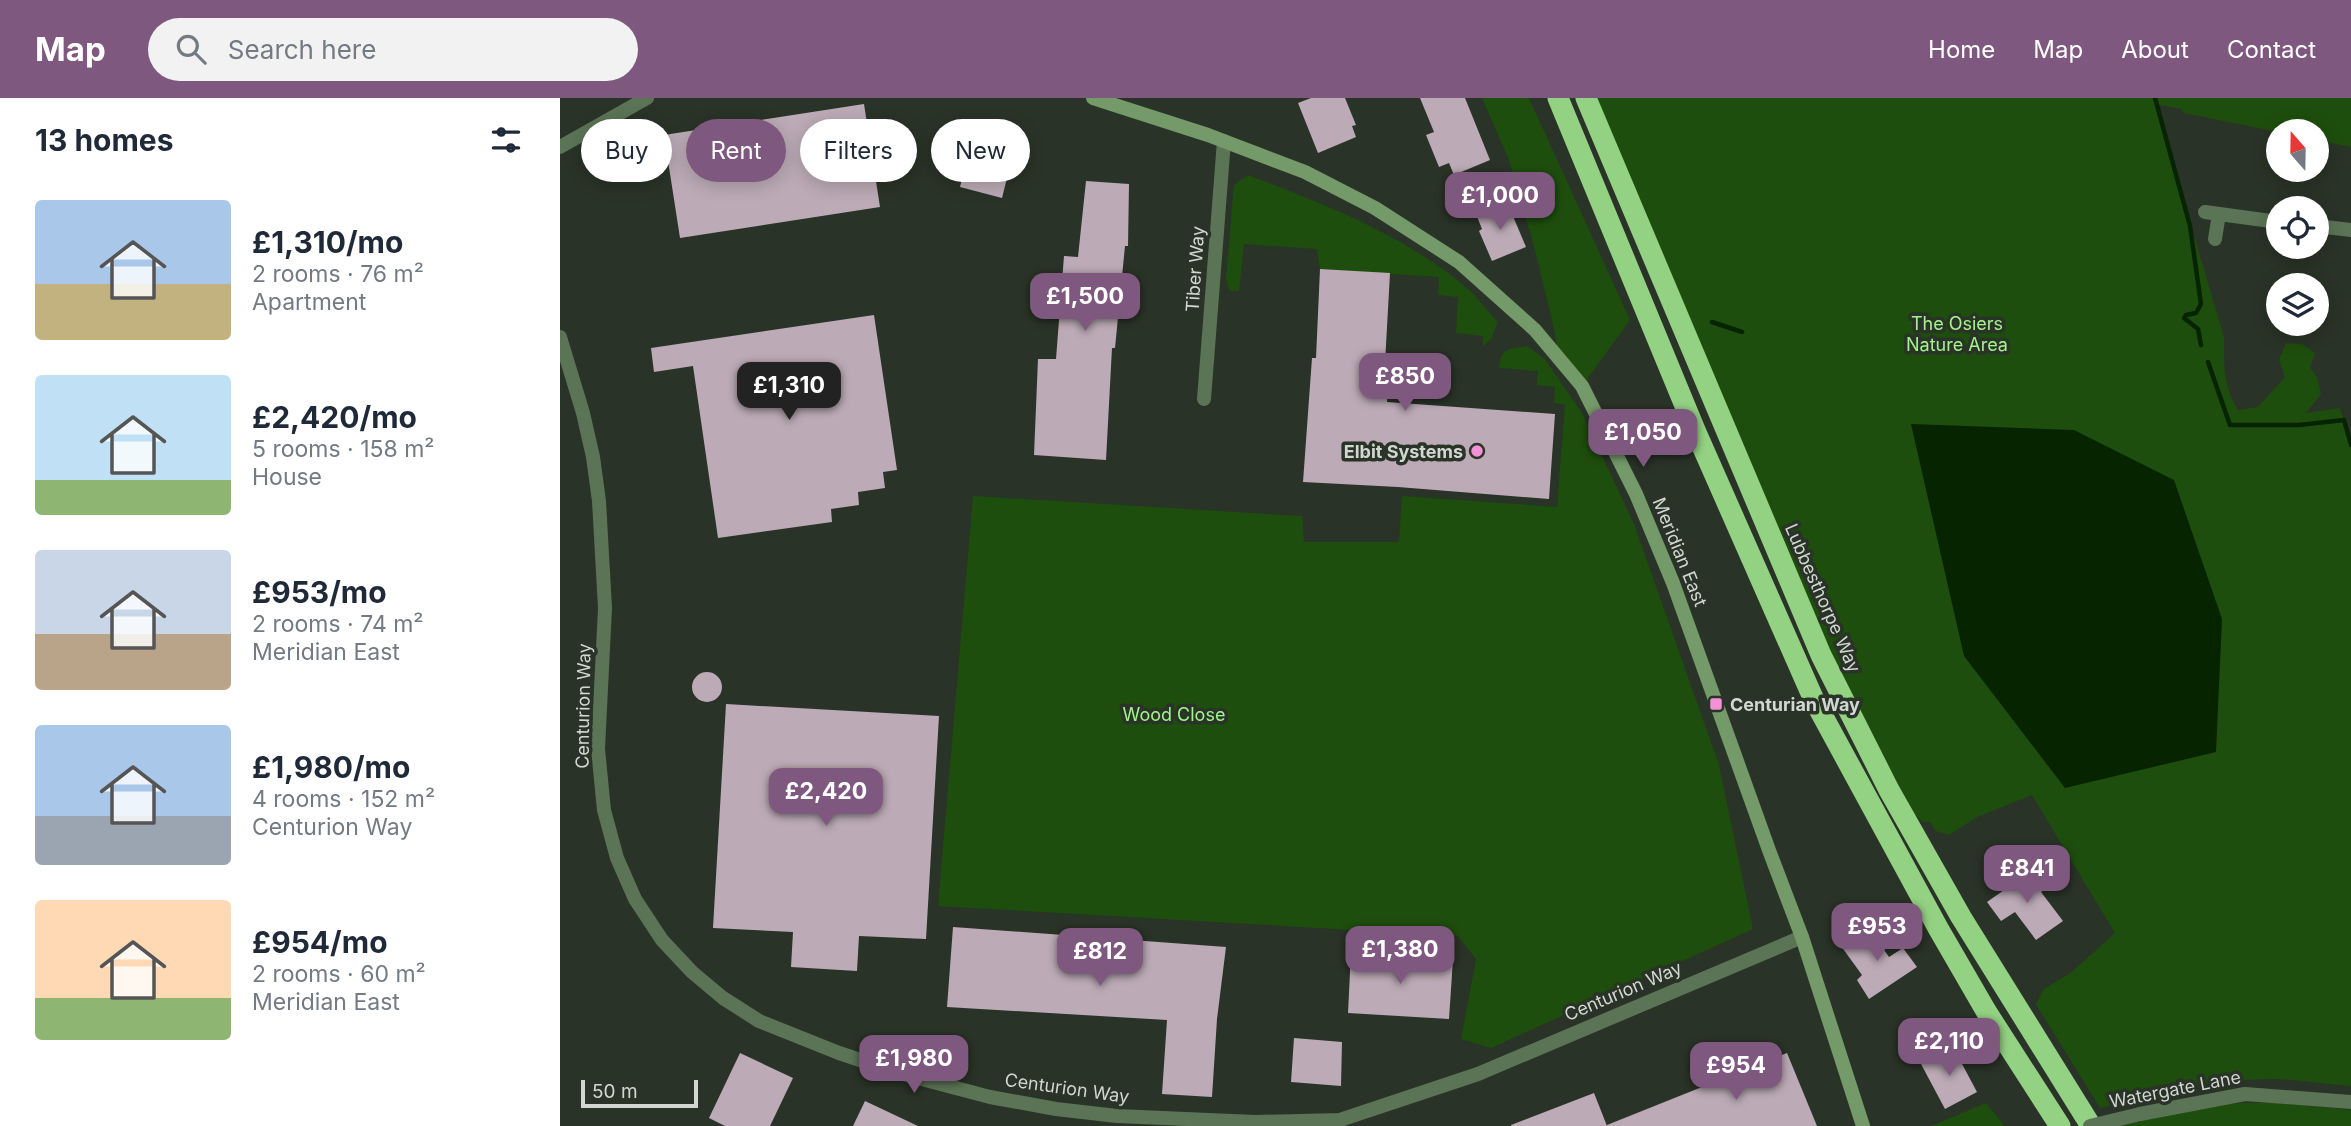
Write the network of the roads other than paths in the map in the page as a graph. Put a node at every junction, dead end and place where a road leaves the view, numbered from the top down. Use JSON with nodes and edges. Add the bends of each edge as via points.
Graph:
{"nodes":[{"id":1,"x":647,"y":98,"type":"edge"},
{"id":2,"x":1095,"y":98,"type":"edge"},
{"id":3,"x":1551,"y":98,"type":"edge"},
{"id":4,"x":1558,"y":98,"type":"edge"},
{"id":5,"x":1586,"y":98,"type":"edge"},
{"id":6,"x":1592,"y":98,"type":"edge"},
{"id":7,"x":1224,"y":141,"type":"junction"},
{"id":8,"x":560,"y":147,"type":"edge"},
{"id":9,"x":1617,"y":169,"type":"junction"},
{"id":10,"x":1595,"y":185,"type":"junction"},
{"id":11,"x":2266,"y":220,"type":"edge"},
{"id":12,"x":2329,"y":227,"type":"edge"},
{"id":13,"x":2351,"y":230,"type":"edge"},
{"id":14,"x":2215,"y":239,"type":"dead end"},
{"id":15,"x":560,"y":337,"type":"edge"},
{"id":16,"x":1205,"y":399,"type":"dead end"},
{"id":17,"x":1802,"y":937,"type":"junction"},
{"id":18,"x":2351,"y":1102,"type":"edge"},
{"id":19,"x":1863,"y":1126,"type":"edge"},
{"id":20,"x":2060,"y":1126,"type":"edge"},
{"id":21,"x":2091,"y":1126,"type":"edge"}],
"edges":[{"from":1,"to":8,"type":"street"},
{"from":2,"to":7,"type":"street","name":"Meridian East"},
{"from":3,"to":10,"type":"highway"},
{"from":4,"to":10,"type":"highway"},
{"from":5,"to":9,"type":"highway","name":"Lubbesthorpe Way"},
{"from":6,"to":9,"type":"highway"},
{"from":7,"to":16,"type":"street","name":"Tiber Way"},
{"from":7,"to":17,"type":"street","name":"Meridian East","via":[[1305,172],[1375,208],[1458,262],[1535,330],[1582,386],[1636,494],[1673,583]]},
{"from":9,"to":21,"type":"highway","name":"Lubbesthorpe Way","via":[[1821,655],[1889,790],[1961,917]]},
{"from":10,"to":20,"type":"highway","via":[[1695,430],[1814,700],[1938,928]]},
{"from":11,"to":14,"type":"street","via":[[2212,213]]},
{"from":12,"to":13,"type":"street"},
{"from":15,"to":17,"type":"street","name":"Centurion Way","via":[[583,413],[599,501],[605,608],[598,749],[604,810],[617,858],[635,899],[662,940],[723,998],[759,1021],[898,1073],[1056,1109],[1255,1122],[1340,1119],[1478,1074]]},
{"from":17,"to":19,"type":"street","name":"Meridian East"},
{"from":18,"to":21,"type":"street","name":"Watergate Lane","bridge":true,"via":[[2245,1094]]}]}
